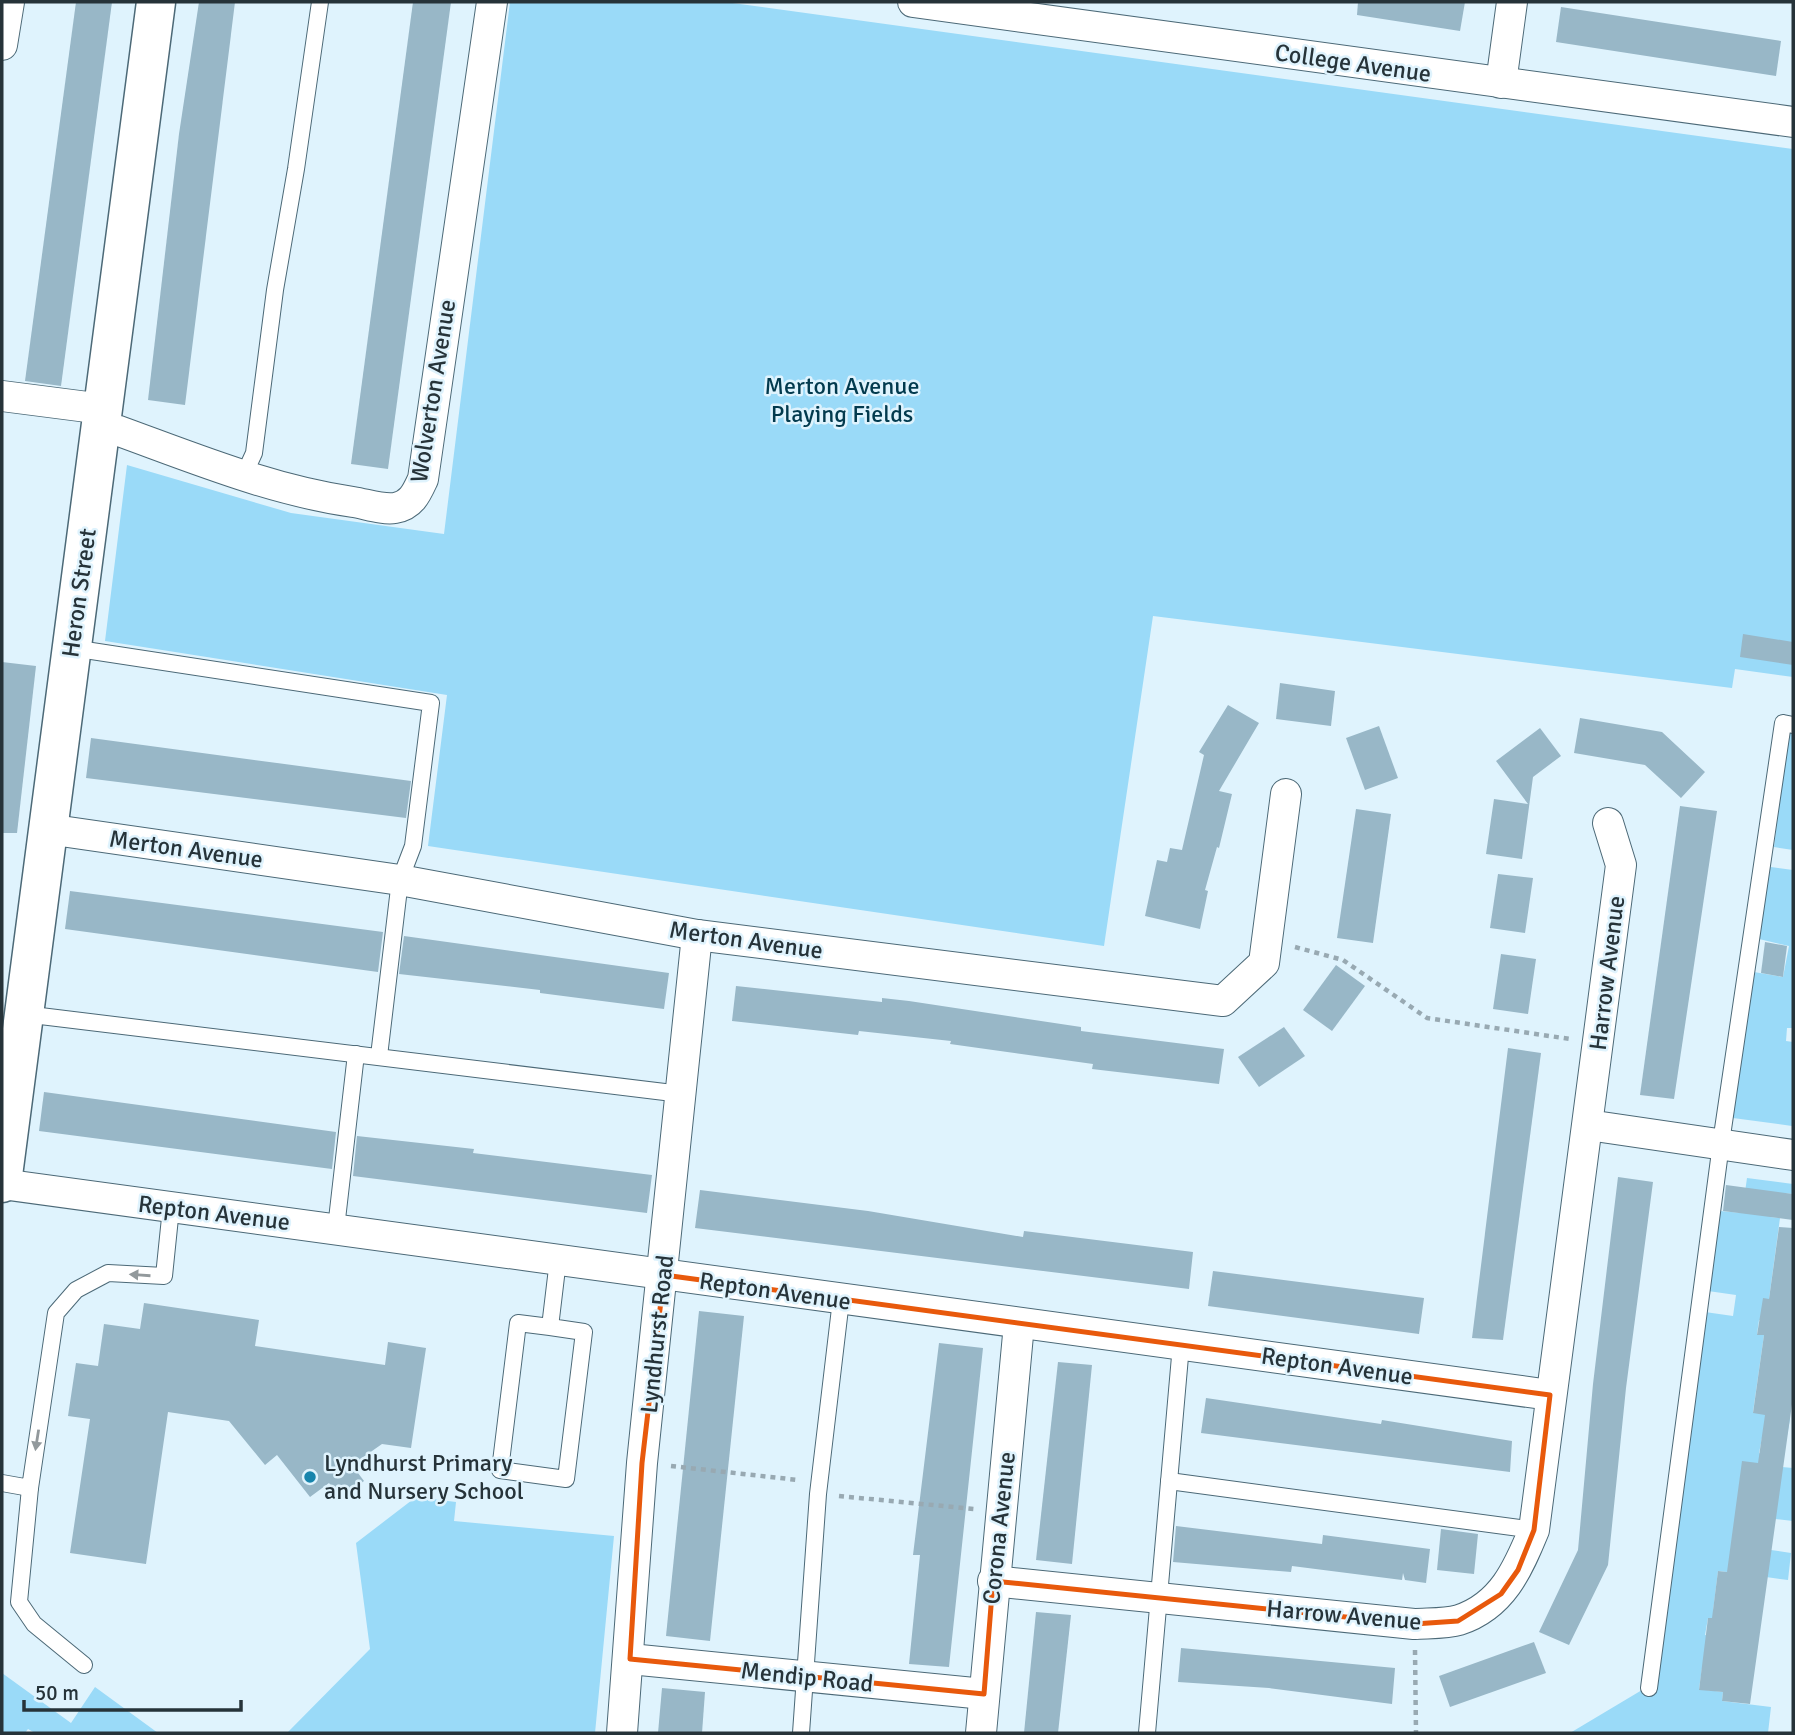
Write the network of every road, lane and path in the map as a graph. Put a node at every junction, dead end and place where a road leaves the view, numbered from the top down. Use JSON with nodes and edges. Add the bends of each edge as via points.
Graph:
{"nodes":[{"id":1,"x":9,"y":2,"type":"edge"},
{"id":2,"x":156,"y":2,"type":"edge"},
{"id":3,"x":320,"y":2,"type":"edge"},
{"id":4,"x":492,"y":2,"type":"edge"},
{"id":5,"x":913,"y":2,"type":"edge"},
{"id":6,"x":1512,"y":2,"type":"edge"},
{"id":7,"x":2,"y":46,"type":"edge"},
{"id":8,"x":1501,"y":83,"type":"junction"},
{"id":9,"x":1793,"y":122,"type":"edge"},
{"id":10,"x":2,"y":396,"type":"edge"},
{"id":11,"x":102,"y":419,"type":"junction"},
{"id":12,"x":243,"y":477,"type":"junction"},
{"id":13,"x":72,"y":648,"type":"junction"},
{"id":14,"x":1793,"y":725,"type":"edge"},
{"id":15,"x":1286,"y":794,"type":"dead end"},
{"id":16,"x":1608,"y":823,"type":"dead end"},
{"id":17,"x":47,"y":829,"type":"junction"},
{"id":18,"x":400,"y":880,"type":"junction"},
{"id":19,"x":697,"y":936,"type":"junction"},
{"id":20,"x":1267,"y":939,"type":"junction"},
{"id":21,"x":22,"y":1014,"type":"junction"},
{"id":22,"x":1599,"y":1043,"type":"junction"},
{"id":23,"x":356,"y":1054,"type":"junction"},
{"id":24,"x":379,"y":1056,"type":"junction"},
{"id":25,"x":681,"y":1094,"type":"junction"},
{"id":26,"x":1588,"y":1125,"type":"junction"},
{"id":27,"x":1721,"y":1146,"type":"junction"},
{"id":28,"x":1793,"y":1155,"type":"edge"},
{"id":29,"x":2,"y":1184,"type":"edge"},
{"id":30,"x":172,"y":1208,"type":"junction"},
{"id":31,"x":336,"y":1228,"type":"junction"},
{"id":32,"x":558,"y":1260,"type":"junction"},
{"id":33,"x":664,"y":1275,"type":"junction"},
{"id":34,"x":841,"y":1300,"type":"junction"},
{"id":35,"x":1019,"y":1324,"type":"junction"},
{"id":36,"x":550,"y":1327,"type":"junction"},
{"id":37,"x":1181,"y":1345,"type":"junction"},
{"id":38,"x":1550,"y":1395,"type":"junction"},
{"id":39,"x":642,"y":1462,"type":"junction"},
{"id":40,"x":1169,"y":1481,"type":"junction"},
{"id":41,"x":2,"y":1483,"type":"edge"},
{"id":42,"x":30,"y":1488,"type":"junction"},
{"id":43,"x":818,"y":1488,"type":"junction"},
{"id":44,"x":1000,"y":1512,"type":"junction"},
{"id":45,"x":1534,"y":1530,"type":"junction"},
{"id":46,"x":993,"y":1581,"type":"junction"},
{"id":47,"x":1160,"y":1598,"type":"junction"},
{"id":48,"x":1414,"y":1624,"type":"junction"},
{"id":49,"x":630,"y":1659,"type":"junction"},
{"id":50,"x":84,"y":1665,"type":"dead end"},
{"id":51,"x":807,"y":1678,"type":"junction"},
{"id":52,"x":1649,"y":1688,"type":"dead end"},
{"id":53,"x":984,"y":1694,"type":"junction"},
{"id":54,"x":622,"y":1733,"type":"edge"},
{"id":55,"x":801,"y":1733,"type":"edge"},
{"id":56,"x":981,"y":1733,"type":"edge"},
{"id":57,"x":1147,"y":1733,"type":"edge"},
{"id":58,"x":1416,"y":1733,"type":"edge"}],
"edges":[{"from":1,"to":7,"type":"street"},
{"from":2,"to":11,"type":"street","name":"Heron Street"},
{"from":3,"to":12,"type":"lane","via":[[254,453]]},
{"from":4,"to":12,"type":"street","name":"Wolverton Avenue","via":[[423,479],[417,494],[394,509]]},
{"from":5,"to":8,"type":"street","name":"College Avenue"},
{"from":6,"to":8,"type":"street"},
{"from":8,"to":9,"type":"street","name":"College Avenue"},
{"from":10,"to":11,"type":"street","name":"Wolverton Avenue"},
{"from":11,"to":12,"type":"street","name":"Wolverton Avenue","via":[[119,431]]},
{"from":11,"to":13,"type":"street","name":"Heron Street"},
{"from":13,"to":17,"type":"street","name":"Heron Street"},
{"from":13,"to":18,"type":"lane","via":[[431,703],[413,846]]},
{"from":14,"to":27,"type":"lane","via":[[1783,723]]},
{"from":15,"to":20,"type":"street","name":"Merton Avenue"},
{"from":16,"to":22,"type":"street","name":"Harrow Avenue","via":[[1621,865]]},
{"from":17,"to":18,"type":"street","name":"Merton Avenue"},
{"from":17,"to":21,"type":"street","name":"Heron Street"},
{"from":18,"to":19,"type":"street","name":"Merton Avenue"},
{"from":18,"to":24,"type":"lane"},
{"from":19,"to":20,"type":"street","name":"Merton Avenue","via":[[1223,1001],[1264,962]]},
{"from":19,"to":25,"type":"street","name":"Lyndhurst Road"},
{"from":20,"to":22,"type":"path","via":[[1343,960],[1427,1018]]},
{"from":21,"to":23,"type":"lane"},
{"from":21,"to":29,"type":"street","name":"Heron Street"},
{"from":22,"to":26,"type":"street","name":"Harrow Avenue"},
{"from":23,"to":24,"type":"lane"},
{"from":23,"to":31,"type":"lane"},
{"from":24,"to":25,"type":"lane"},
{"from":25,"to":33,"type":"street","name":"Lyndhurst Road"},
{"from":26,"to":27,"type":"street"},
{"from":26,"to":38,"type":"street","name":"Harrow Avenue"},
{"from":27,"to":28,"type":"street"},
{"from":27,"to":52,"type":"lane"},
{"from":29,"to":30,"type":"street","name":"Repton Avenue"},
{"from":30,"to":31,"type":"street","name":"Repton Avenue"},
{"from":30,"to":42,"type":"lane","one_way":true,"via":[[164,1276],[108,1273],[76,1290],[57,1313]]},
{"from":31,"to":32,"type":"street","name":"Repton Avenue"},
{"from":32,"to":33,"type":"street","name":"Repton Avenue"},
{"from":32,"to":36,"type":"lane"},
{"from":33,"to":34,"type":"street","name":"Repton Avenue"},
{"from":33,"to":39,"type":"street","name":"Lyndhurst Road"},
{"from":34,"to":35,"type":"street","name":"Repton Avenue"},
{"from":34,"to":43,"type":"lane"},
{"from":35,"to":37,"type":"street","name":"Repton Avenue"},
{"from":35,"to":44,"type":"street","name":"Corona Avenue"},
{"from":36,"to":36,"type":"lane","via":[[584,1332],[566,1479],[500,1470],[518,1323]]},
{"from":37,"to":38,"type":"street","name":"Repton Avenue"},
{"from":37,"to":40,"type":"lane"},
{"from":38,"to":45,"type":"street","name":"Harrow Avenue"},
{"from":39,"to":43,"type":"path"},
{"from":39,"to":49,"type":"street","name":"Lyndhurst Road"},
{"from":40,"to":45,"type":"lane"},
{"from":40,"to":47,"type":"lane"},
{"from":41,"to":42,"type":"lane"},
{"from":42,"to":50,"type":"lane","via":[[19,1602],[34,1624]]},
{"from":43,"to":44,"type":"path"},
{"from":43,"to":51,"type":"lane"},
{"from":44,"to":46,"type":"street","name":"Corona Avenue"},
{"from":45,"to":48,"type":"street","name":"Harrow Avenue","via":[[1518,1570],[1501,1594],[1458,1621]]},
{"from":46,"to":47,"type":"street","name":"Harrow Avenue"},
{"from":46,"to":53,"type":"street","name":"Corona Avenue"},
{"from":47,"to":48,"type":"street","name":"Harrow Avenue"},
{"from":47,"to":57,"type":"lane"},
{"from":48,"to":58,"type":"path"},
{"from":49,"to":51,"type":"street","name":"Mendip Road"},
{"from":49,"to":54,"type":"street","name":"Lyndhurst Road"},
{"from":51,"to":53,"type":"street","name":"Mendip Road"},
{"from":51,"to":55,"type":"lane"},
{"from":53,"to":56,"type":"street","name":"Corona Avenue"}]}
